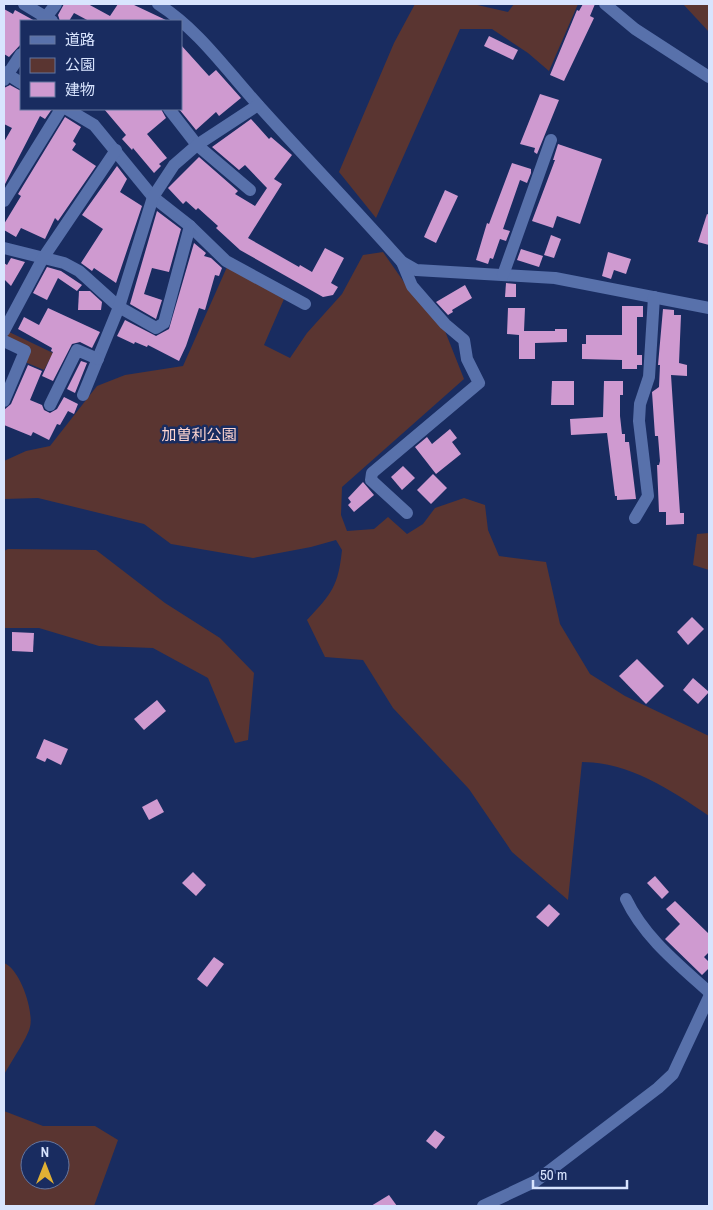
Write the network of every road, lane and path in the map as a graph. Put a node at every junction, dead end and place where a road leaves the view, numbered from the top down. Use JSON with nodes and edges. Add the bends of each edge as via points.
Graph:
{"nodes":[{"id":1,"x":24,"y":4,"type":"edge"},
{"id":2,"x":56,"y":4,"type":"edge"},
{"id":3,"x":158,"y":4,"type":"edge"},
{"id":4,"x":605,"y":4,"type":"edge"},
{"id":5,"x":47,"y":20,"type":"edge"},
{"id":6,"x":181,"y":20,"type":"edge"},
{"id":7,"x":182,"y":21,"type":"edge"},
{"id":8,"x":20,"y":55,"type":"edge"},
{"id":9,"x":5,"y":76,"type":"edge"},
{"id":10,"x":709,"y":77,"type":"edge"},
{"id":11,"x":20,"y":83,"type":"edge"},
{"id":12,"x":258,"y":105,"type":"junction"},
{"id":13,"x":60,"y":110,"type":"edge"},
{"id":14,"x":69,"y":110,"type":"edge"},
{"id":15,"x":170,"y":110,"type":"edge"},
{"id":16,"x":551,"y":140,"type":"dead end"},
{"id":17,"x":197,"y":145,"type":"junction"},
{"id":18,"x":116,"y":150,"type":"junction"},
{"id":19,"x":250,"y":190,"type":"dead end"},
{"id":20,"x":153,"y":197,"type":"junction"},
{"id":21,"x":4,"y":201,"type":"edge"},
{"id":22,"x":190,"y":226,"type":"junction"},
{"id":23,"x":4,"y":248,"type":"edge"},
{"id":24,"x":43,"y":258,"type":"junction"},
{"id":25,"x":402,"y":262,"type":"junction"},
{"id":26,"x":503,"y":275,"type":"junction"},
{"id":27,"x":654,"y":297,"type":"junction"},
{"id":28,"x":305,"y":304,"type":"dead end"},
{"id":29,"x":119,"y":307,"type":"junction"},
{"id":30,"x":709,"y":308,"type":"edge"},
{"id":31,"x":4,"y":331,"type":"edge"},
{"id":32,"x":4,"y":341,"type":"edge"},
{"id":33,"x":98,"y":359,"type":"junction"},
{"id":34,"x":83,"y":395,"type":"dead end"},
{"id":35,"x":4,"y":402,"type":"edge"},
{"id":36,"x":50,"y":405,"type":"dead end"},
{"id":37,"x":406,"y":513,"type":"dead end"},
{"id":38,"x":635,"y":518,"type":"dead end"},
{"id":39,"x":626,"y":899,"type":"dead end"},
{"id":40,"x":709,"y":992,"type":"edge"},
{"id":41,"x":709,"y":997,"type":"edge"},
{"id":42,"x":483,"y":1206,"type":"edge"}],
"edges":[{"from":1,"to":5,"type":"street"},
{"from":2,"to":5,"type":"street"},
{"from":3,"to":6,"type":"street"},
{"from":4,"to":10,"type":"street","via":[[635,29]]},
{"from":7,"to":12,"type":"street","via":[[202,39]]},
{"from":8,"to":9,"type":"street"},
{"from":9,"to":11,"type":"street"},
{"from":12,"to":17,"type":"street"},
{"from":12,"to":25,"type":"street"},
{"from":13,"to":21,"type":"street"},
{"from":14,"to":18,"type":"street","via":[[94,125]]},
{"from":15,"to":17,"type":"street"},
{"from":16,"to":26,"type":"street"},
{"from":17,"to":19,"type":"street"},
{"from":17,"to":20,"type":"street","via":[[174,165]]},
{"from":18,"to":20,"type":"street"},
{"from":18,"to":24,"type":"street"},
{"from":20,"to":22,"type":"street"},
{"from":20,"to":29,"type":"street"},
{"from":22,"to":28,"type":"street","via":[[226,261]]},
{"from":22,"to":29,"type":"street","via":[[164,322],[156,328]]},
{"from":23,"to":24,"type":"street"},
{"from":24,"to":29,"type":"street","via":[[79,271]]},
{"from":24,"to":31,"type":"street"},
{"from":25,"to":26,"type":"street","via":[[416,270]]},
{"from":25,"to":37,"type":"street","via":[[412,286],[444,324],[464,340],[467,360],[479,382],[372,473],[371,480]]},
{"from":26,"to":27,"type":"street","via":[[555,278]]},
{"from":27,"to":30,"type":"street"},
{"from":27,"to":38,"type":"street","via":[[649,377],[640,404],[639,421],[648,496]]},
{"from":29,"to":33,"type":"street"},
{"from":32,"to":35,"type":"street","via":[[25,351]]},
{"from":33,"to":34,"type":"street"},
{"from":33,"to":36,"type":"street","via":[[77,350]]},
{"from":39,"to":40,"type":"street","via":[[636,920],[660,947]]},
{"from":41,"to":42,"type":"street","via":[[672,1074],[658,1088],[536,1181]]}]}
